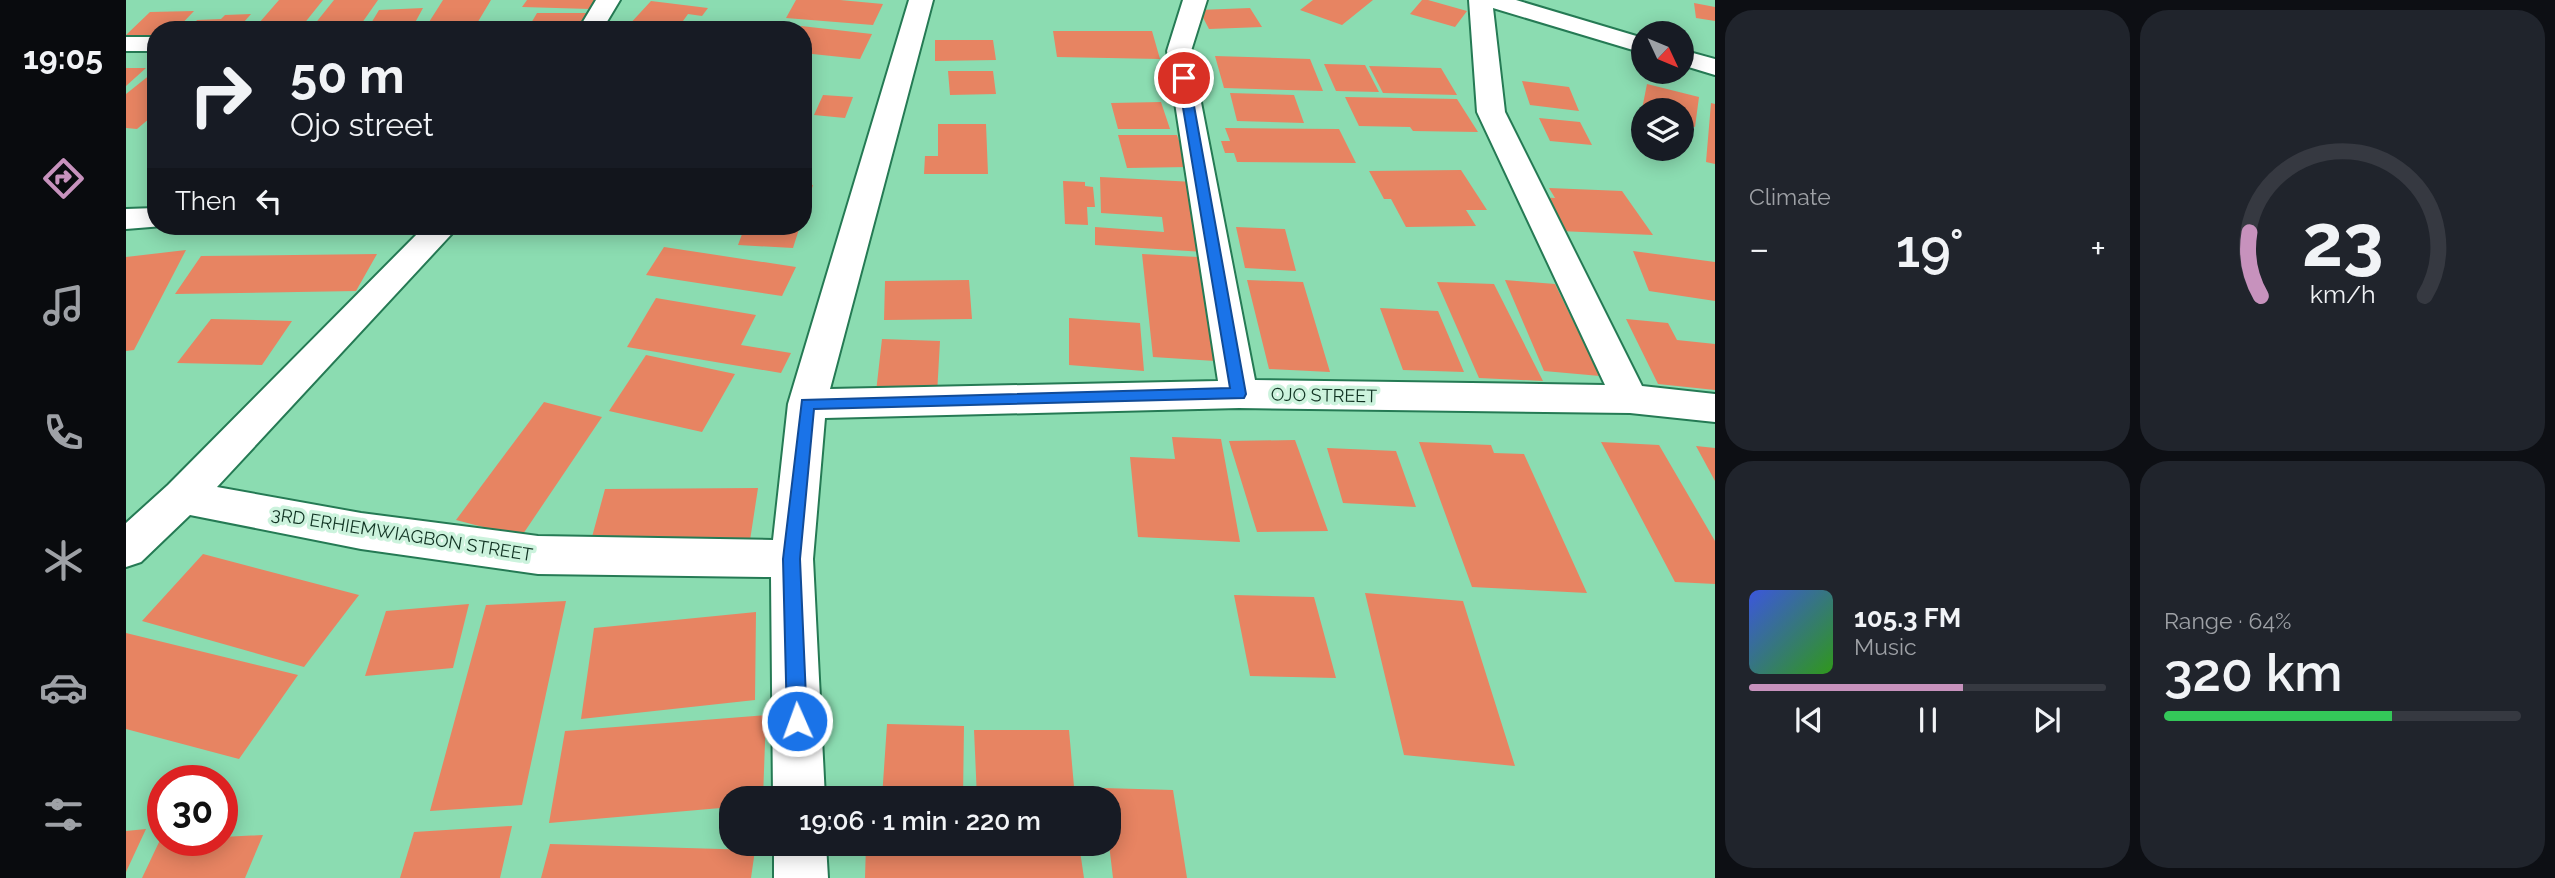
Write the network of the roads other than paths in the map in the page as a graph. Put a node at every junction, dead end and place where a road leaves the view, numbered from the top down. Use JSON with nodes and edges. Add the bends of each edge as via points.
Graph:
{"nodes":[{"id":1,"x":608,"y":0,"type":"edge"},
{"id":2,"x":921,"y":0,"type":"edge"},
{"id":3,"x":1195,"y":0,"type":"edge"},
{"id":4,"x":1481,"y":0,"type":"edge"},
{"id":5,"x":1492,"y":0,"type":"edge"},
{"id":6,"x":595,"y":21,"type":"edge"},
{"id":7,"x":1631,"y":42,"type":"edge"},
{"id":8,"x":126,"y":44,"type":"edge"},
{"id":9,"x":147,"y":44,"type":"edge"},
{"id":10,"x":1694,"y":61,"type":"edge"},
{"id":11,"x":1715,"y":67,"type":"edge"},
{"id":12,"x":147,"y":218,"type":"edge"},
{"id":13,"x":126,"y":219,"type":"edge"},
{"id":14,"x":434,"y":235,"type":"edge"},
{"id":15,"x":1239,"y":394,"type":"junction"},
{"id":16,"x":1630,"y":399,"type":"junction"},
{"id":17,"x":807,"y":404,"type":"junction"},
{"id":18,"x":1715,"y":408,"type":"edge"},
{"id":19,"x":182,"y":497,"type":"junction"},
{"id":20,"x":126,"y":549,"type":"edge"},
{"id":21,"x":792,"y":559,"type":"junction"},
{"id":22,"x":799,"y":786,"type":"edge"},
{"id":23,"x":800,"y":856,"type":"edge"},
{"id":24,"x":801,"y":878,"type":"edge"}],
"edges":[{"from":1,"to":6,"type":"street"},
{"from":2,"to":17,"type":"street"},
{"from":3,"to":15,"type":"street","via":[[1179,51]]},
{"from":4,"to":16,"type":"street","via":[[1491,112]]},
{"from":5,"to":7,"type":"street"},
{"from":8,"to":9,"type":"street"},
{"from":10,"to":11,"type":"street"},
{"from":12,"to":13,"type":"street"},
{"from":14,"to":19,"type":"street"},
{"from":15,"to":16,"type":"street","name":"OJO STREET"},
{"from":15,"to":17,"type":"street","name":"OJO STREET"},
{"from":16,"to":18,"type":"street","name":"OJO STREET"},
{"from":17,"to":21,"type":"street"},
{"from":19,"to":20,"type":"street"},
{"from":19,"to":21,"type":"street","name":"3RD ERHIEMWIAGBON STREET","via":[[361,531],[538,555]]},
{"from":21,"to":22,"type":"street"},
{"from":23,"to":24,"type":"street"}]}
